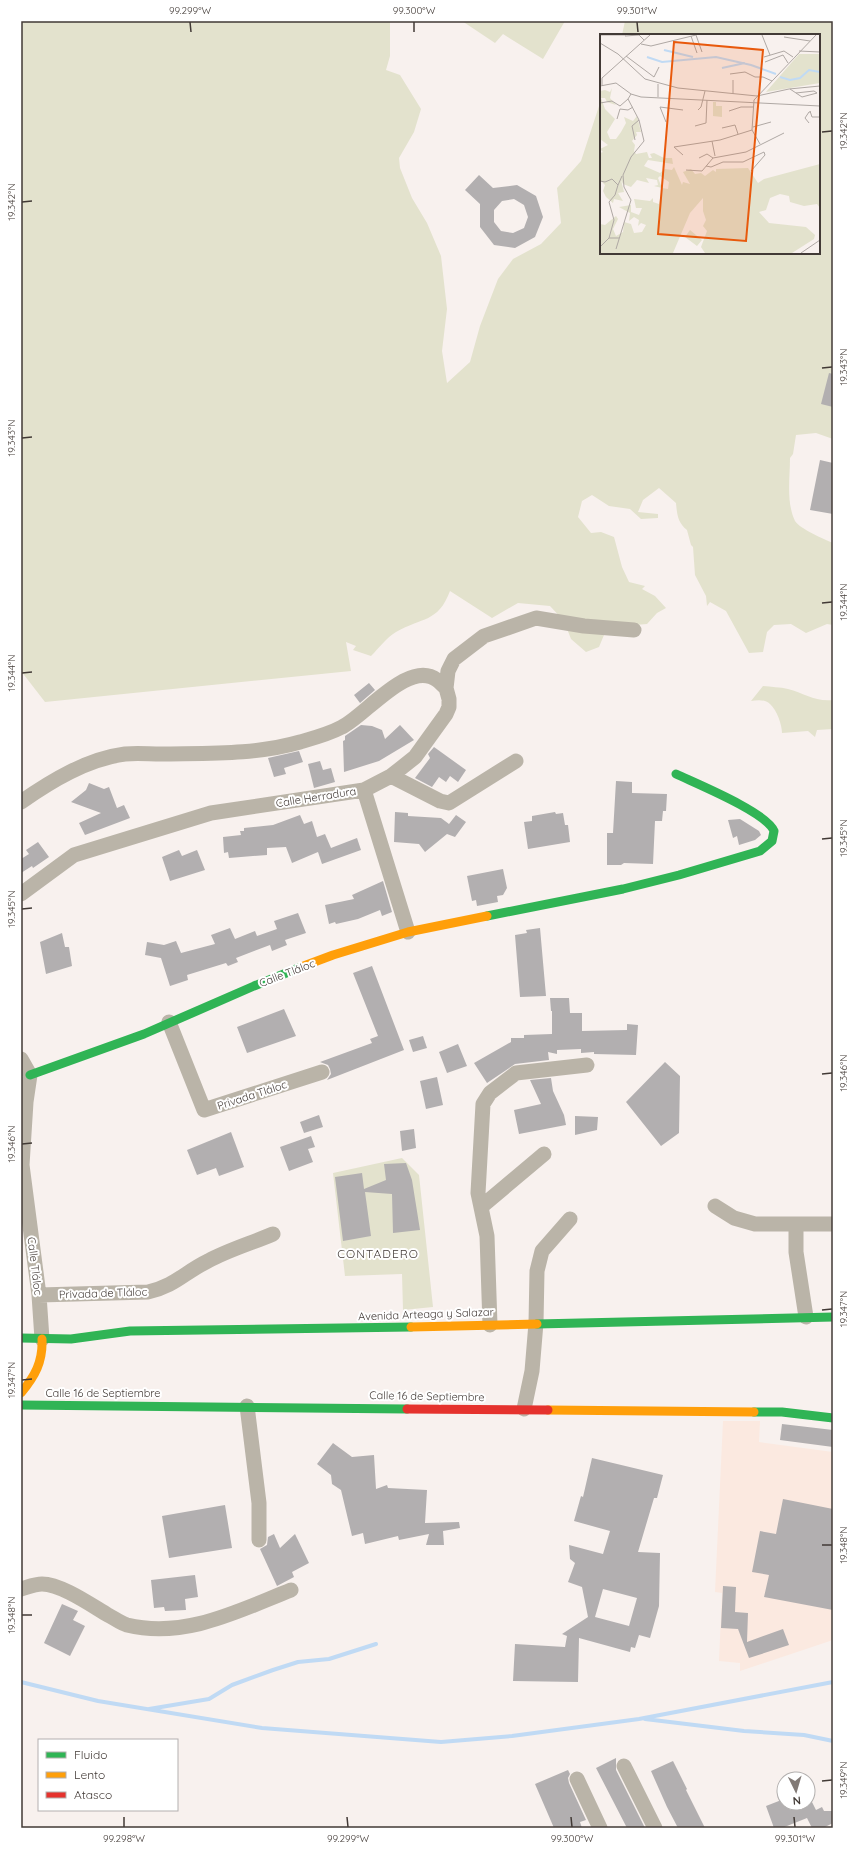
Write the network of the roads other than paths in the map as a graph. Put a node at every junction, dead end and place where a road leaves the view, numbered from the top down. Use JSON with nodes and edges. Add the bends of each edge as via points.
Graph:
{"nodes":[{"id":1,"x":634,"y":630,"type":"dead end"},
{"id":2,"x":446,"y":688,"type":"junction"},
{"id":3,"x":516,"y":761,"type":"dead end"},
{"id":4,"x":676,"y":774,"type":"dead end"},
{"id":5,"x":391,"y":776,"type":"junction"},
{"id":6,"x":364,"y":790,"type":"junction"},
{"id":7,"x":21,"y":802,"type":"edge"},
{"id":8,"x":21,"y":894,"type":"edge"},
{"id":9,"x":408,"y":932,"type":"junction"},
{"id":10,"x":169,"y":1022,"type":"junction"},
{"id":11,"x":21,"y":1059,"type":"edge"},
{"id":12,"x":586,"y":1065,"type":"dead end"},
{"id":13,"x":322,"y":1072,"type":"dead end"},
{"id":14,"x":30,"y":1075,"type":"junction"},
{"id":15,"x":24,"y":1102,"type":"edge"},
{"id":16,"x":544,"y":1154,"type":"dead end"},
{"id":17,"x":715,"y":1206,"type":"dead end"},
{"id":18,"x":481,"y":1207,"type":"junction"},
{"id":19,"x":570,"y":1219,"type":"dead end"},
{"id":20,"x":796,"y":1224,"type":"junction"},
{"id":21,"x":833,"y":1224,"type":"edge"},
{"id":22,"x":273,"y":1234,"type":"dead end"},
{"id":23,"x":39,"y":1295,"type":"junction"},
{"id":24,"x":833,"y":1316,"type":"edge"},
{"id":25,"x":806,"y":1317,"type":"junction"},
{"id":26,"x":536,"y":1323,"type":"junction"},
{"id":27,"x":490,"y":1324,"type":"junction"},
{"id":28,"x":21,"y":1338,"type":"edge"},
{"id":29,"x":42,"y":1338,"type":"junction"},
{"id":30,"x":21,"y":1393,"type":"edge"},
{"id":31,"x":21,"y":1404,"type":"edge"},
{"id":32,"x":247,"y":1406,"type":"junction"},
{"id":33,"x":524,"y":1409,"type":"junction"},
{"id":34,"x":833,"y":1418,"type":"edge"},
{"id":35,"x":259,"y":1540,"type":"dead end"},
{"id":36,"x":21,"y":1589,"type":"edge"},
{"id":37,"x":291,"y":1590,"type":"dead end"},
{"id":38,"x":624,"y":1766,"type":"dead end"},
{"id":39,"x":577,"y":1779,"type":"dead end"},
{"id":40,"x":600,"y":1828,"type":"edge"},
{"id":41,"x":655,"y":1828,"type":"edge"}],
"edges":[{"from":1,"to":2,"type":"street","name":"Calle Herradura","via":[[584,626],[536,618],[484,636],[454,659],[448,671]]},
{"from":2,"to":5,"type":"street","name":"Calle Herradura","via":[[449,708],[439,726],[415,757]]},
{"from":2,"to":7,"type":"street","via":[[436,679],[426,676],[402,680],[343,727],[267,749],[225,753],[124,754],[72,771],[43,786]]},
{"from":3,"to":5,"type":"street","via":[[449,803],[440,802]]},
{"from":4,"to":9,"type":"street","name":"Calle Tláloc","via":[[768,822],[774,834],[769,846],[679,875],[623,889]]},
{"from":5,"to":6,"type":"street","name":"Calle Herradura"},
{"from":6,"to":8,"type":"street","name":"Calle Herradura","via":[[211,813],[74,856]]},
{"from":6,"to":9,"type":"street"},
{"from":9,"to":10,"type":"street","name":"Calle Tláloc","via":[[333,956]]},
{"from":10,"to":13,"type":"street","name":"Privada Tláloc","via":[[204,1110]]},
{"from":10,"to":14,"type":"street","name":"Calle Tláloc","via":[[144,1034]]},
{"from":11,"to":14,"type":"street"},
{"from":12,"to":18,"type":"street","via":[[516,1073],[490,1093],[483,1104],[478,1193]]},
{"from":14,"to":15,"type":"street","name":"Calle Tláloc"},
{"from":15,"to":23,"type":"street","name":"Calle Tláloc","via":[[22,1166]]},
{"from":16,"to":18,"type":"street"},
{"from":17,"to":20,"type":"street","via":[[734,1218],[755,1224]]},
{"from":18,"to":27,"type":"street","via":[[487,1236]]},
{"from":19,"to":26,"type":"street","via":[[542,1251],[537,1271]]},
{"from":20,"to":21,"type":"street"},
{"from":20,"to":25,"type":"street","via":[[796,1252]]},
{"from":22,"to":23,"type":"street","name":"Privada de Tláloc","via":[[208,1260],[163,1289],[148,1292]]},
{"from":23,"to":29,"type":"street","name":"Calle Tláloc"},
{"from":24,"to":25,"type":"street","name":"Avenida Arteaga y Salazar"},
{"from":25,"to":26,"type":"street","name":"Avenida Arteaga y Salazar"},
{"from":26,"to":27,"type":"street","name":"Avenida Arteaga y Salazar"},
{"from":26,"to":33,"type":"street","via":[[532,1371]]},
{"from":27,"to":29,"type":"street","name":"Avenida Arteaga y Salazar","via":[[130,1331],[71,1339]]},
{"from":28,"to":29,"type":"street","name":"Avenida Arteaga y Salazar"},
{"from":29,"to":30,"type":"street","via":[[43,1353],[40,1365]]},
{"from":31,"to":32,"type":"street","name":"Calle 16 de Septiembre"},
{"from":32,"to":33,"type":"street","name":"Calle 16 de Septiembre"},
{"from":32,"to":35,"type":"street","via":[[259,1503]]},
{"from":33,"to":34,"type":"street","name":"Calle 16 de Septiembre","via":[[782,1412]]},
{"from":36,"to":37,"type":"street","via":[[41,1584],[51,1585],[125,1624],[149,1628],[191,1627]]},
{"from":38,"to":41,"type":"street"},
{"from":39,"to":40,"type":"street"}]}
